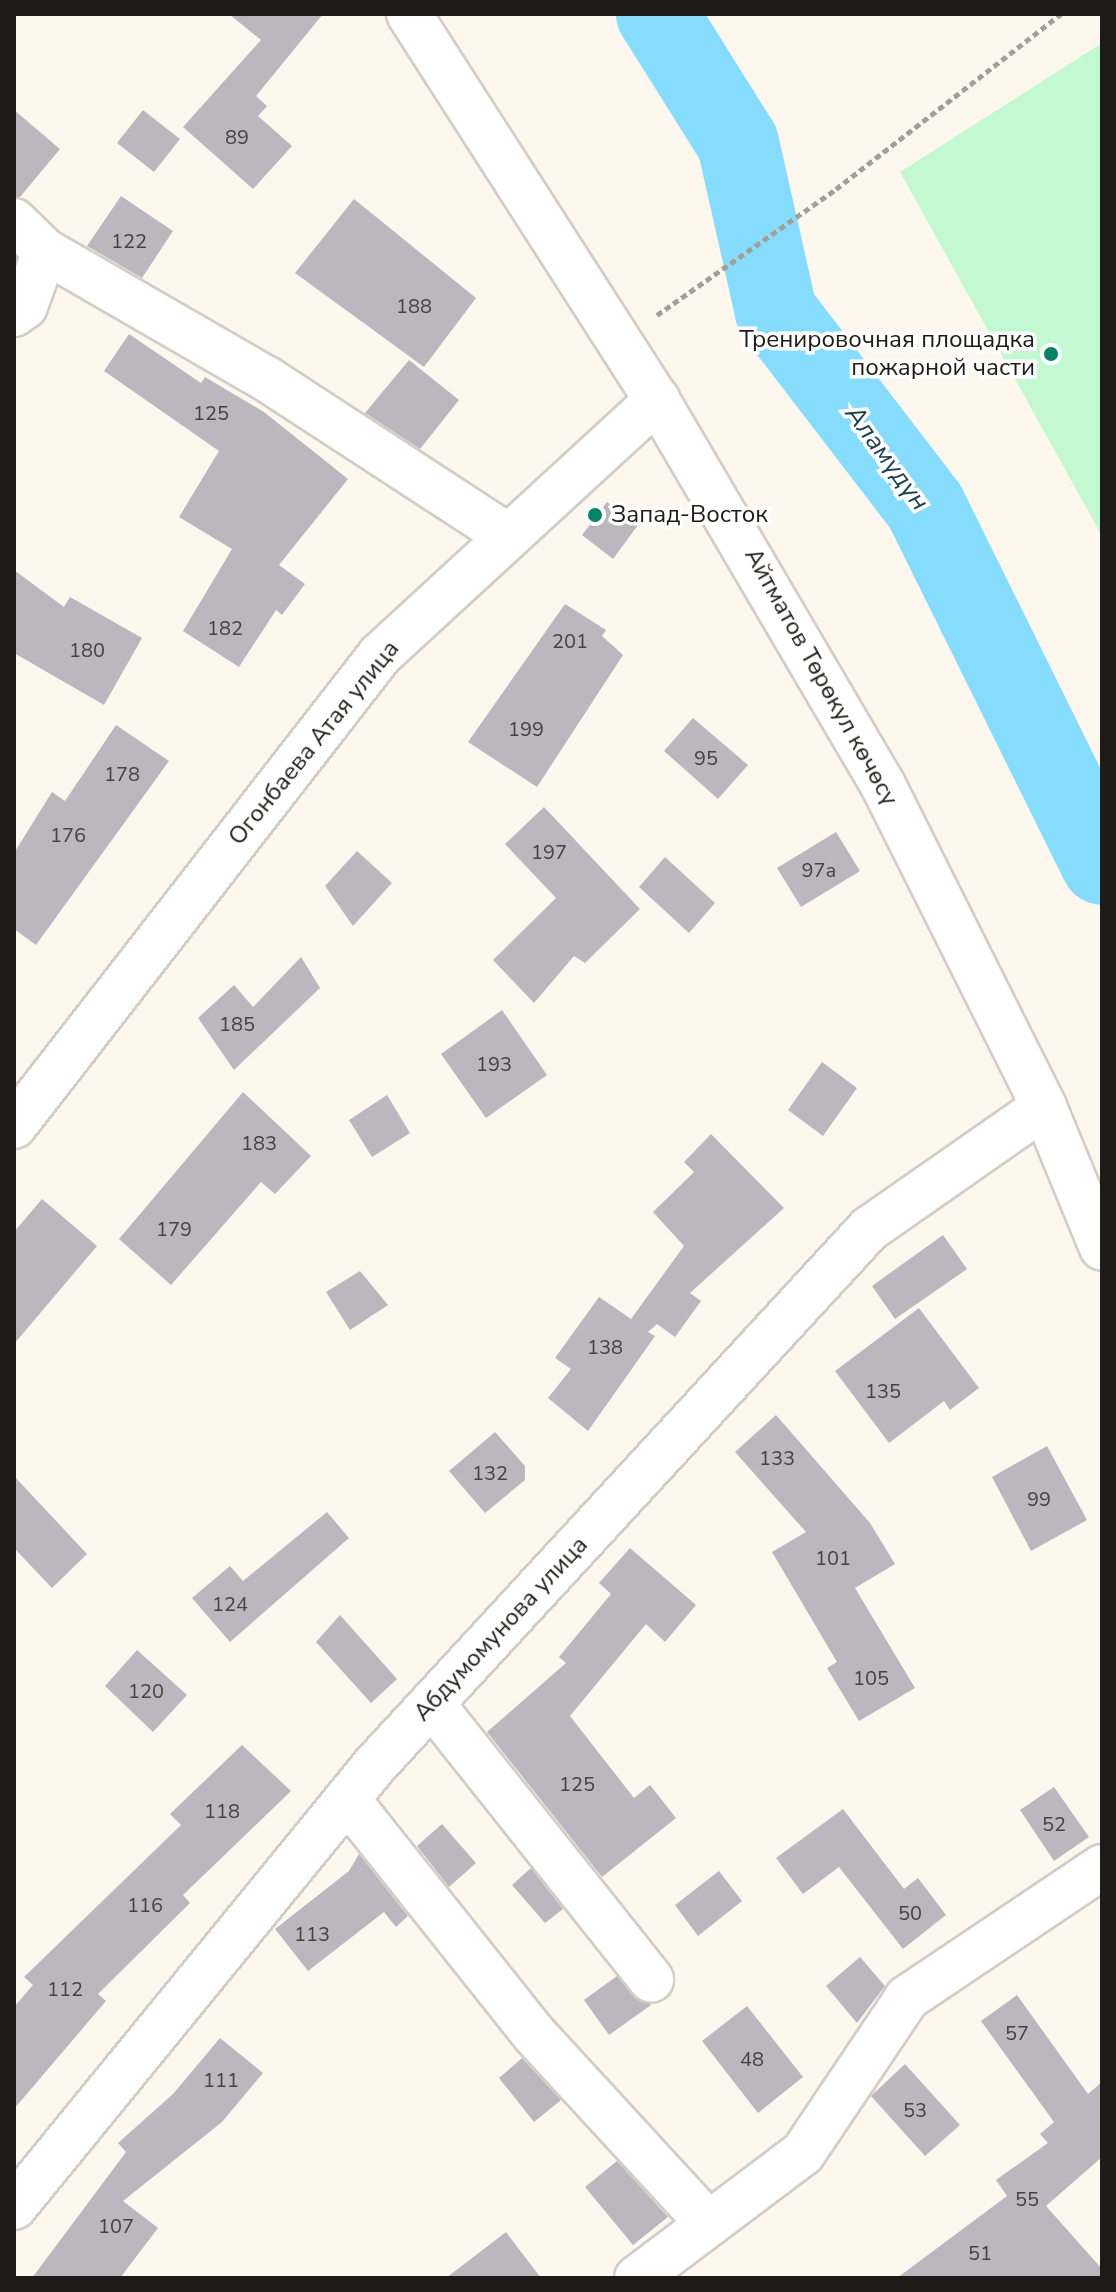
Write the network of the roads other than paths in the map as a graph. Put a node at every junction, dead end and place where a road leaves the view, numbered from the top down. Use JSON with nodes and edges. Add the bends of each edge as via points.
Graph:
{"nodes":[{"id":1,"x":409,"y":14,"type":"edge"},
{"id":2,"x":14,"y":221,"type":"edge"},
{"id":3,"x":45,"y":251,"type":"junction"},
{"id":4,"x":14,"y":314,"type":"edge"},
{"id":5,"x":657,"y":400,"type":"junction"},
{"id":6,"x":506,"y":535,"type":"junction"},
{"id":7,"x":1044,"y":1107,"type":"junction"},
{"id":8,"x":14,"y":1126,"type":"edge"},
{"id":9,"x":1102,"y":1248,"type":"edge"},
{"id":10,"x":432,"y":1704,"type":"junction"},
{"id":11,"x":347,"y":1799,"type":"junction"},
{"id":12,"x":1102,"y":1867,"type":"edge"},
{"id":13,"x":651,"y":1979,"type":"dead end"},
{"id":14,"x":14,"y":2207,"type":"edge"},
{"id":15,"x":709,"y":2224,"type":"junction"},
{"id":16,"x":637,"y":2278,"type":"edge"}],
"edges":[{"from":1,"to":5,"type":"street","name":"Айтматов Төрөкул көчөсү"},
{"from":2,"to":3,"type":"street"},
{"from":3,"to":4,"type":"street","via":[[25,306]]},
{"from":3,"to":6,"type":"street","via":[[267,379]]},
{"from":5,"to":6,"type":"street","name":"Огонбаева Атая улица"},
{"from":5,"to":7,"type":"street","name":"Айтматов Төрөкул көчөсү","via":[[883,785]]},
{"from":6,"to":8,"type":"street","name":"Огонбаева Атая улица","via":[[380,655]]},
{"from":7,"to":9,"type":"street","name":"Айтматов Төрөкул көчөсү"},
{"from":7,"to":10,"type":"street","name":"Абдумомунова улица","via":[[869,1229]]},
{"from":10,"to":11,"type":"street","name":"Абдумомунова улица"},
{"from":10,"to":13,"type":"street"},
{"from":11,"to":14,"type":"street","name":"Абдумомунова улица"},
{"from":11,"to":15,"type":"street","via":[[534,2034]]},
{"from":12,"to":15,"type":"street","via":[[907,1998],[803,2153]]},
{"from":15,"to":16,"type":"street"}]}
